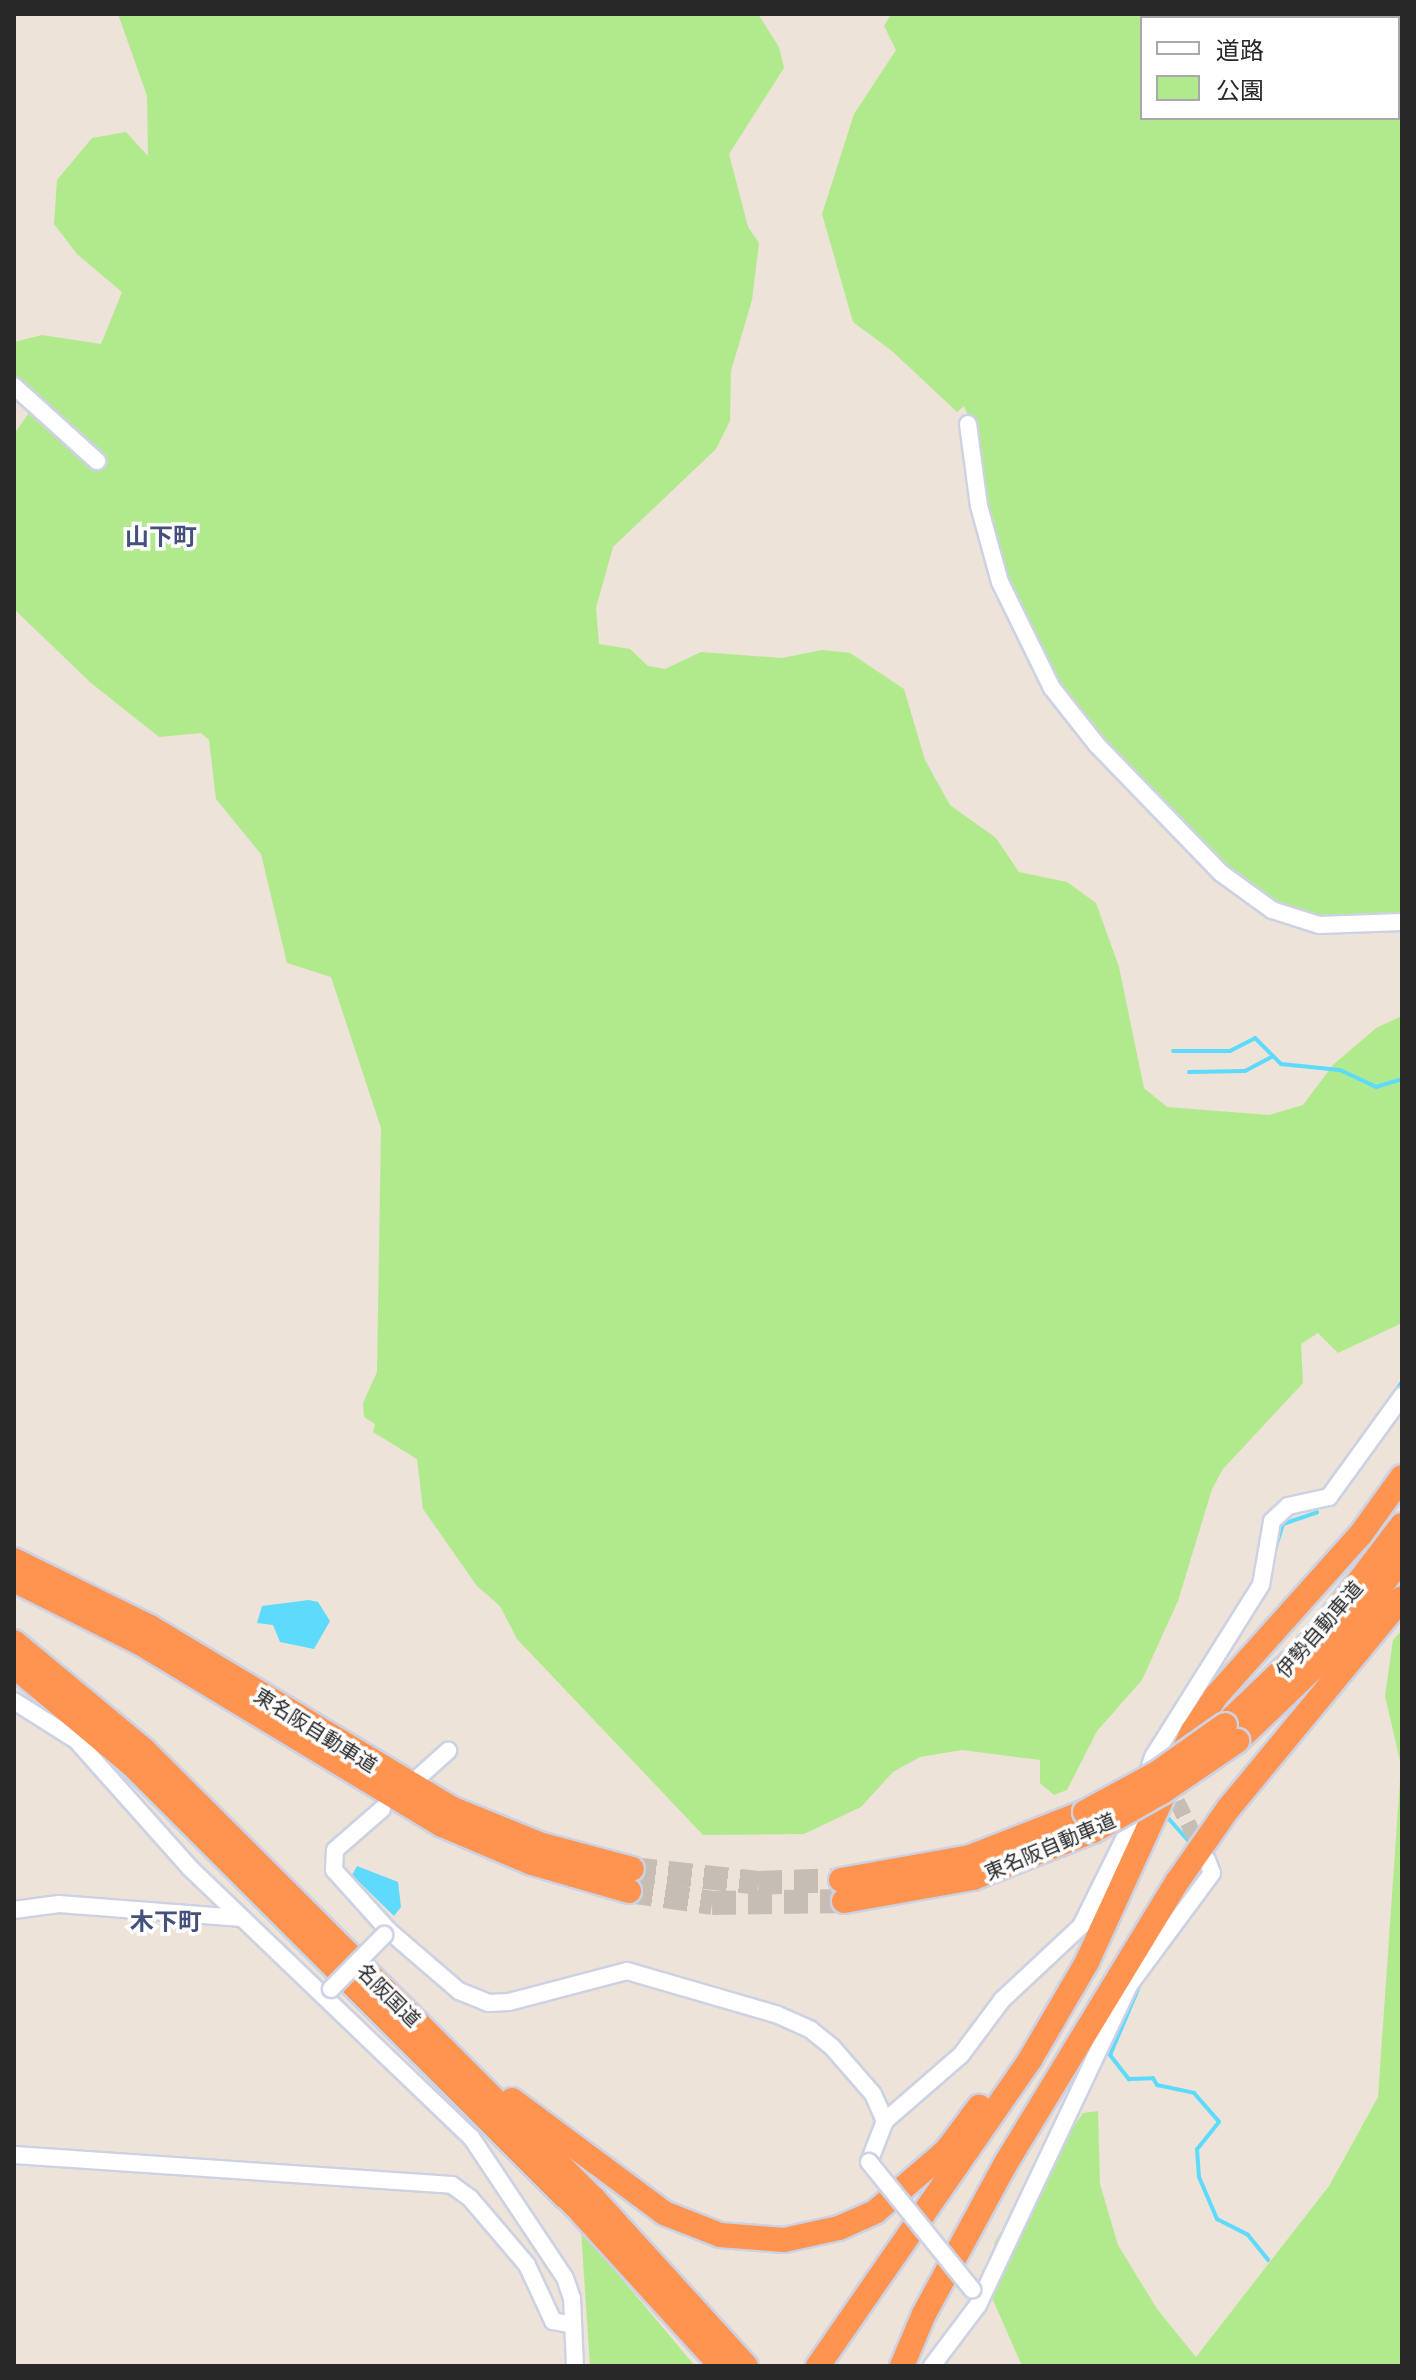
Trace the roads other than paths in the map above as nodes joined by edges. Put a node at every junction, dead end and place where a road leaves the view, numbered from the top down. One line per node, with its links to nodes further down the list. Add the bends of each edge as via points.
1 (14, 386): 3 (street)
2 (968, 424): 4 (street, via 979,506 1000,582 1052,688 1097,745 1221,873 1272,910 1319,925)
3 (97, 461)
4 (1402, 922)
5 (1402, 1396): 30 (street, via 1329,1497 1288,1506 1272,1521 1261,1585 1155,1760 1131,1825 1081,1926 1002,2000 961,2055)
6 (1402, 1477): 24 (highway, via 1361,1534 1216,1696 1193,1731)
7 (1402, 1525): 16 (highway, 伊勢自動車道, via 1315,1639)
8 (1402, 1558): 16 (highway, 伊勢自動車道, via 1337,1645)
9 (14, 1560): 12 (highway, 東名阪自動車道)
10 (14, 1580): 12 (highway, 東名阪自動車道)
11 (1402, 1598): 22 (highway, via 1228,1809)
12 (145, 1635): 21 (highway, 東名阪自動車道, via 451,1808)
13 (14, 1642): 29 (highway, 名阪国道, via 144,1750)
14 (14, 1666): 32 (highway, 名阪国道, via 130,1763)
15 (14, 1701): 26 (street, via 76,1740)
16 (1231, 1733): 23 (highway, 東名阪自動車道, bridge, via 1157,1773 1089,1822)
17 (448, 1751): 18 (street)
18 (420, 1776)
19 (382, 1809): 27 (street, via 331,1859 339,1878)
20 (1207, 1860): 42 (street, via 1212,1873 1130,1984 978,2305)
21 (631, 1880)
22 (1177, 1882): 40 (highway, via 1097,1988); 41 (highway, via 1021,2137 924,2314)
23 (842, 1890)
24 (1118, 1899): 29 (highway, via 1034,2032 947,2150 875,2212 839,2228 784,2240 720,2235 664,2213 561,2140); 39 (highway, via 1031,2058)
25 (14, 1910): 26 (street, via 59,1904)
26 (242, 1918): 28 (street)
27 (386, 1933): 28 (street, bridge); 30 (street, via 459,1991 489,2003 627,1971 778,2015 832,2047 873,2094)
28 (328, 1992): 34 (street, via 471,2137 565,2278)
29 (408, 2015): 38 (highway, 名阪国道, via 594,2199)
30 (885, 2121): 33 (street, bridge, via 869,2162)
31 (14, 2155): 34 (street, via 452,2185 470,2198 527,2265 553,2321)
32 (641, 2274): 36 (highway); 37 (highway, 名阪国道)
33 (972, 2289)
34 (573, 2325): 35 (street)
35 (575, 2366)
36 (714, 2366)
37 (721, 2366)
38 (746, 2366)
39 (818, 2366)
40 (837, 2366)
41 (902, 2366)
42 (932, 2366)

